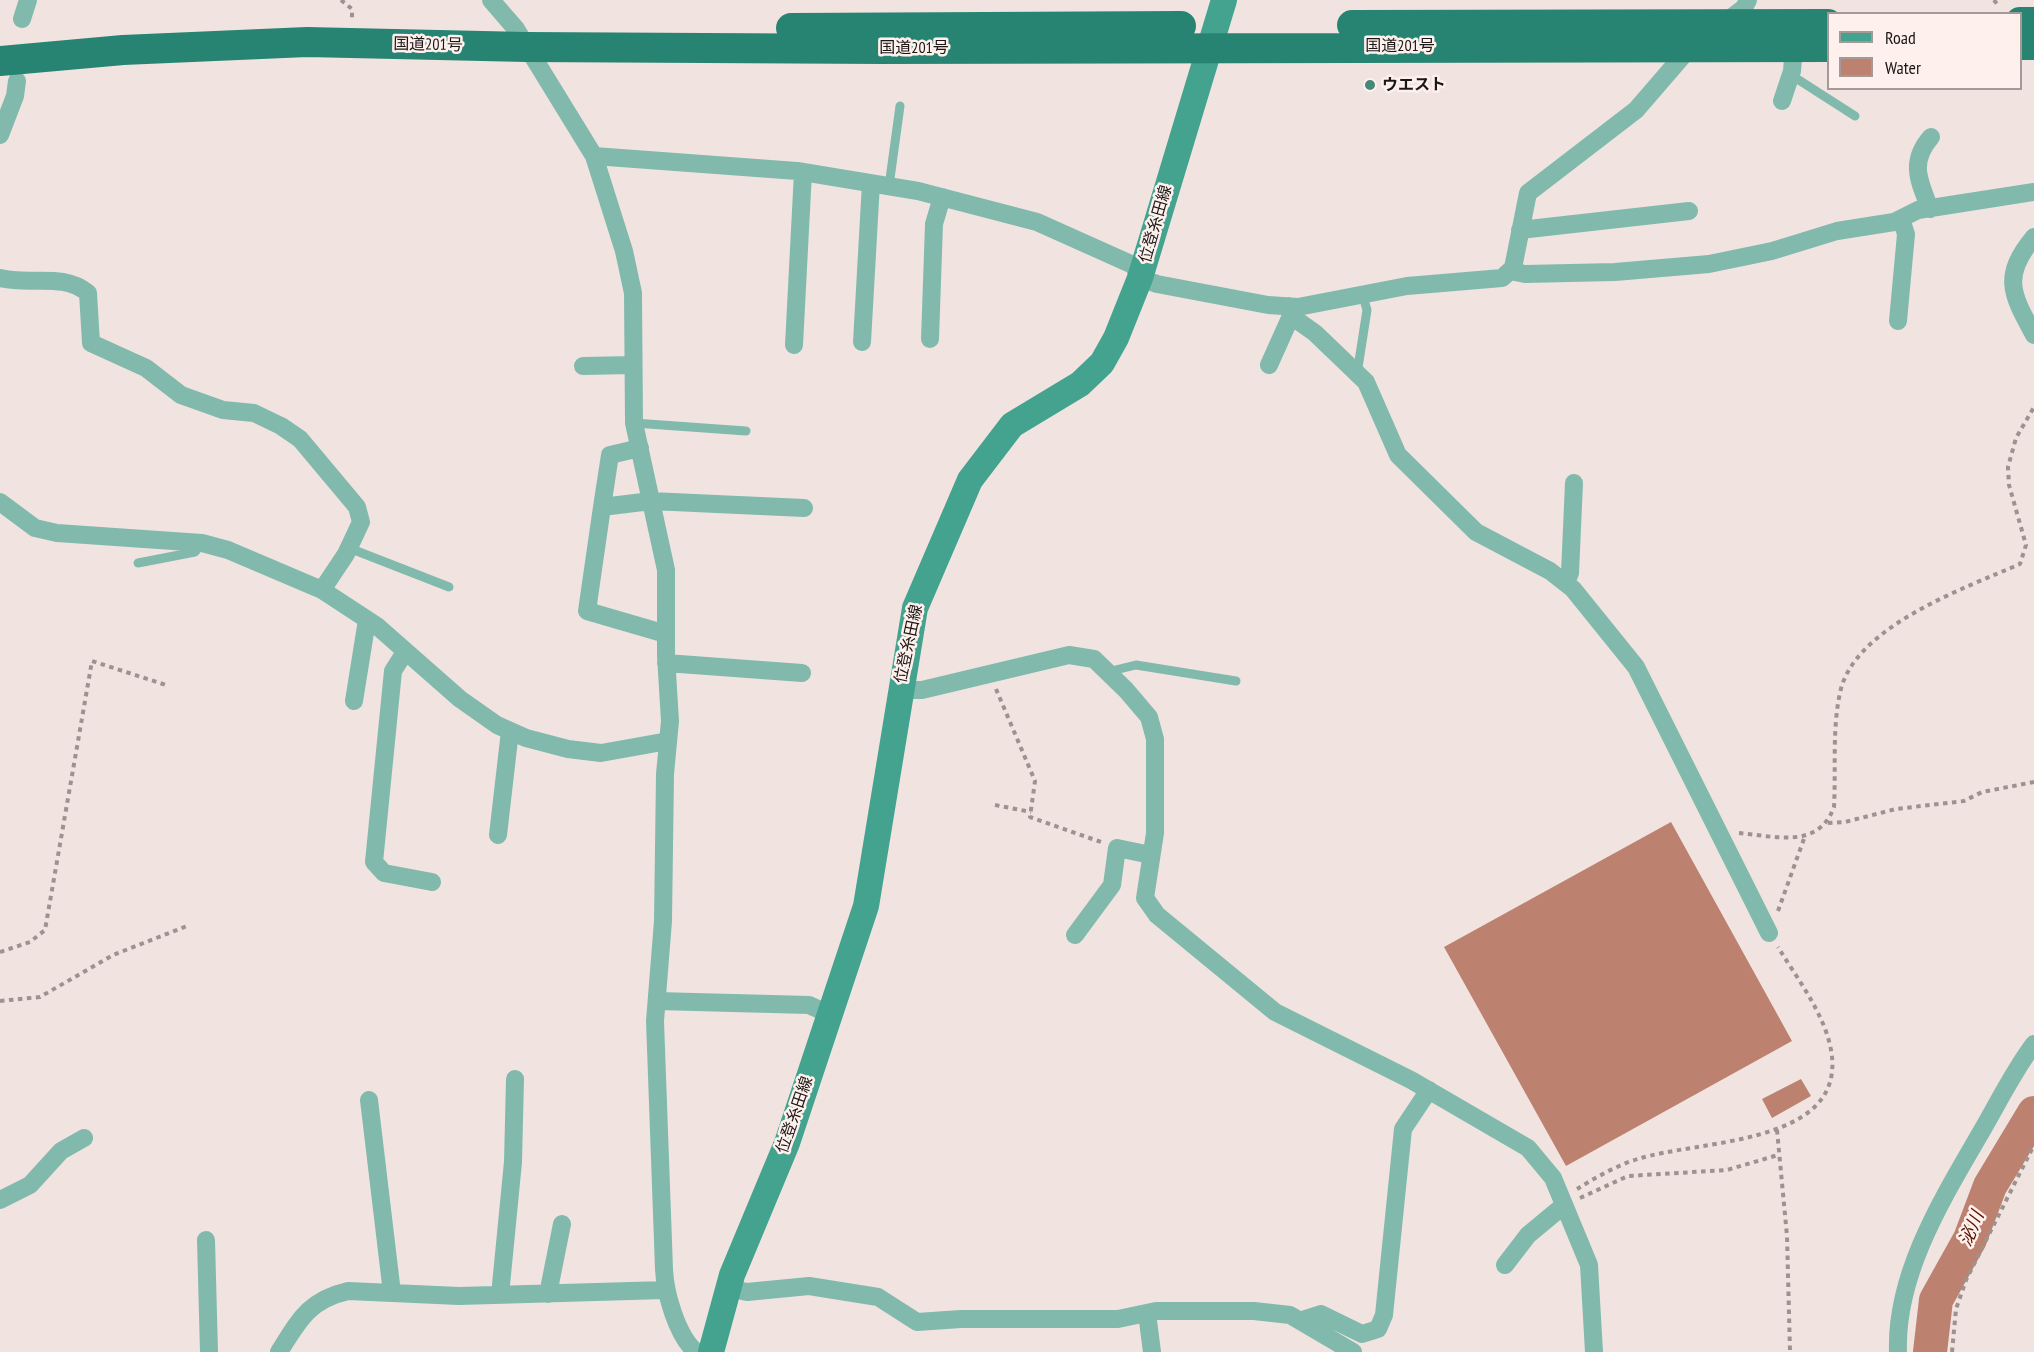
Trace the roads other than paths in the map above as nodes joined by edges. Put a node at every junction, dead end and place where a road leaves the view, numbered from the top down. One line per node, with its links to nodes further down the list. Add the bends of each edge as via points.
1 (28, 0): 5 (street)
2 (491, 0): 9 (street)
3 (1748, 0): 8 (street)
4 (346, 12): 9 (highway, 国道201号); 10 (highway, 国道201号, via 308,24)
5 (22, 19)
6 (1216, 24): 8 (highway, 国道201号); 9 (highway, 国道201号); 11 (highway, 国道201号); 33 (main road, 位登糸田線)
7 (1827, 24): 8 (highway, 国道201号)
8 (1722, 25): 11 (street)
9 (521, 38): 14 (highway, 国道201号, via 123,50); 20 (street)
10 (0, 41)
11 (1689, 47): 13 (highway, 国道201号); 29 (street, via 1636,110 1528,193)
12 (1827, 47): 13 (highway, 国道201号)
13 (1792, 61): 15 (street); 17 (lane)
14 (8, 71): 18 (street, via 15,96)
15 (1782, 101)
16 (900, 106): 23 (lane)
17 (1855, 116)
18 (0, 135)
19 (1931, 137): 26 (street, via 1921,148 1917,172)
20 (594, 156): 21 (street); 41 (street, via 633,293)
21 (803, 172): 22 (street); 40 (street)
22 (871, 183): 23 (street); 39 (street)
23 (890, 186): 25 (street)
24 (2034, 192): 26 (street)
25 (942, 197): 33 (street, via 1037,222 1133,265); 38 (street, via 934,224)
26 (1930, 209): 28 (street)
27 (1689, 212): 29 (street)
28 (1901, 219): 31 (street, via 1709,264 1615,272); 36 (street, via 1906,234)
29 (1520, 230): 31 (street)
30 (2034, 237): 37 (street, via 2016,261 2013,284 2016,304)
31 (1510, 271): 34 (street, via 1502,278)
32 (0, 278): 54 (street, via 56,280 78,285 88,293 91,343 146,368 181,395 223,410 254,414 300,439 357,507 361,522)
33 (1140, 278): 35 (street); 66 (main road, 位登糸田線, via 1102,363 1080,384 1012,426 970,480 915,608)
34 (1362, 293): 35 (street); 44 (lane, via 1367,310)
35 (1289, 311): 42 (street); 44 (street)
36 (1898, 321)
37 (2034, 335)
38 (930, 339)
39 (862, 342)
40 (794, 345)
41 (632, 365): 43 (street); 45 (street)
42 (1269, 365)
43 (583, 366)
44 (1357, 374): 56 (street, via 1366,382 1398,455 1431,489 1476,532)
45 (634, 423): 46 (lane); 47 (street)
46 (746, 431)
47 (640, 448): 49 (street); 50 (street, via 610,455)
48 (1574, 483): 56 (street, via 1570,573)
49 (651, 501): 50 (street); 51 (street); 60 (street, via 666,570)
50 (602, 507): 60 (street, via 587,612)
51 (804, 508)
52 (3, 511): 53 (street, via 35,528 57,533)
53 (202, 543): 55 (lane, via 195,552); 58 (street)
54 (349, 548): 57 (lane); 58 (street)
55 (138, 563)
56 (1566, 583): 73 (street, via 1636,667)
57 (449, 587)
58 (322, 590): 59 (street)
59 (367, 620): 61 (street); 67 (street)
60 (666, 634): 62 (street)
61 (405, 652): 68 (street, via 459,699); 72 (street, via 393,671 374,862 384,873)
62 (666, 663): 64 (street); 69 (street)
63 (1107, 672): 65 (lane, via 1136,665); 66 (street, via 1094,659 1069,655 922,690); 71 (street, via 1149,717 1155,739 1155,833)
64 (802, 673)
65 (1236, 681)
66 (900, 690): 76 (main road, 位登糸田線, via 866,906)
67 (354, 701)
68 (510, 731): 69 (street, via 568,749 601,753); 70 (street)
69 (668, 741): 75 (street)
70 (498, 835)
71 (1151, 855): 74 (street, via 1117,848 1112,885); 79 (street, via 1145,898 1157,915 1275,1011)
72 (432, 882)
73 (1769, 933)
74 (1075, 935)
75 (657, 1000): 76 (street, via 809,1005); 88 (street, via 657,1121)
76 (829, 1014): 87 (main road, 位登糸田線, via 787,1143)
77 (2034, 1044): 101 (street, via 1955,1178 1922,1243 1907,1284)
78 (515, 1078): 91 (street, via 513,1162)
79 (1428, 1090): 83 (street, via 1528,1148 1553,1178); 93 (street, via 1403,1129 1384,1315 1378,1329 1362,1334 1321,1314)
80 (369, 1100): 89 (street)
81 (84, 1138): 82 (street, via 61,1151 30,1185)
82 (0, 1200)
83 (1562, 1203): 86 (street, via 1528,1235); 100 (street, via 1589,1265)
84 (562, 1224): 90 (street)
85 (206, 1240): 94 (street)
86 (1505, 1265)
87 (728, 1288): 92 (street, via 747,1292 809,1286 878,1297 917,1322 1118,1319); 97 (main road, 位登糸田線)
88 (665, 1290): 90 (street); 96 (street, via 688,1345)
89 (392, 1293): 91 (street); 95 (street, via 332,1294 307,1309)
90 (548, 1294): 91 (street)
91 (500, 1295)
92 (1147, 1313): 93 (street, via 1254,1311); 98 (street)
93 (1302, 1320): 99 (street)
94 (209, 1352)
95 (279, 1352)
96 (696, 1352)
97 (711, 1352)
98 (1152, 1352)
99 (1353, 1352)
100 (1594, 1352)
101 (1898, 1352)

